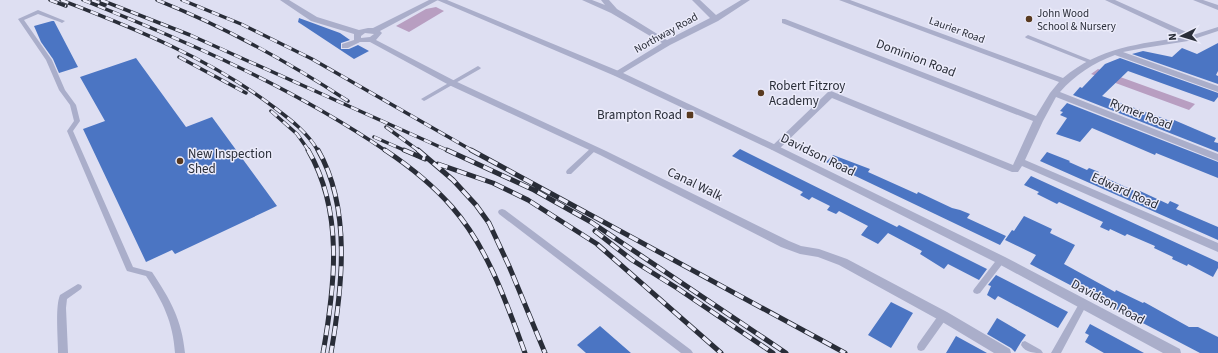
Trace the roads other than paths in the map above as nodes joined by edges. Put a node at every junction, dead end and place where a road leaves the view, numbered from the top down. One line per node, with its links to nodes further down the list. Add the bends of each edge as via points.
1 (284, 0): 18 (street, via 314,20)
2 (434, 0): 17 (street)
3 (441, 0): 26 (street, Davidson Road)
4 (586, 0): 12 (street)
5 (605, 0): 12 (street)
6 (696, 0): 13 (street)
7 (746, 0): 13 (street, Northway Road)
8 (843, 0): 27 (street, Laurier Road)
9 (1109, 0): 20 (street)
10 (1197, 0): 11 (street)
11 (1218, 8)
12 (614, 11): 21 (street)
13 (715, 19): 21 (street, Northway Road)
14 (62, 21): 48 (lane, via 38,12 21,19 49,60 62,90 73,105 77,121 70,131 130,269 149,274 170,305 176,320)
15 (785, 21): 32 (street, Dominion Road)
16 (1218, 29): 20 (street)
17 (373, 35): 18 (street); 28 (street, Canal Walk, via 374,42)
18 (359, 37): 22 (street)
19 (1028, 37): 24 (lane)
20 (1192, 38): 23 (street)
21 (667, 43): 26 (street, Northway Road)
22 (345, 46)
23 (1114, 52): 24 (street); 29 (street)
24 (1091, 62): 27 (street)
25 (478, 68): 28 (lane)
26 (618, 74): 33 (street, Davidson Road)
27 (1064, 81): 30 (street)
28 (452, 82): 31 (lane); 34 (street, Canal Walk)
29 (1218, 89)
30 (1054, 93): 32 (street); 35 (street, Rymer Road)
31 (424, 99)
32 (1038, 120): 36 (street)
33 (775, 148): 36 (street, via 831,94 1015,170); 40 (street, Davidson Road)
34 (594, 149): 37 (lane); 44 (street, Canal Walk, via 785,244 843,262)
35 (1218, 158)
36 (1020, 161): 39 (street, Edward Road)
37 (569, 172)
38 (502, 212): 49 (lane)
39 (1218, 248)
40 (1001, 260): 42 (lane); 43 (street, Davidson Road)
41 (78, 287): 47 (lane, via 63,297)
42 (978, 291)
43 (1083, 304): 52 (lane); 53 (street, Davidson Road)
44 (943, 316): 46 (lane); 50 (street, Canal Walk)
45 (1025, 345): 51 (lane)
46 (921, 347)
47 (63, 353)
48 (180, 353)
49 (688, 353)
50 (1005, 353)
51 (1038, 353)
52 (1056, 353)
53 (1175, 353)

